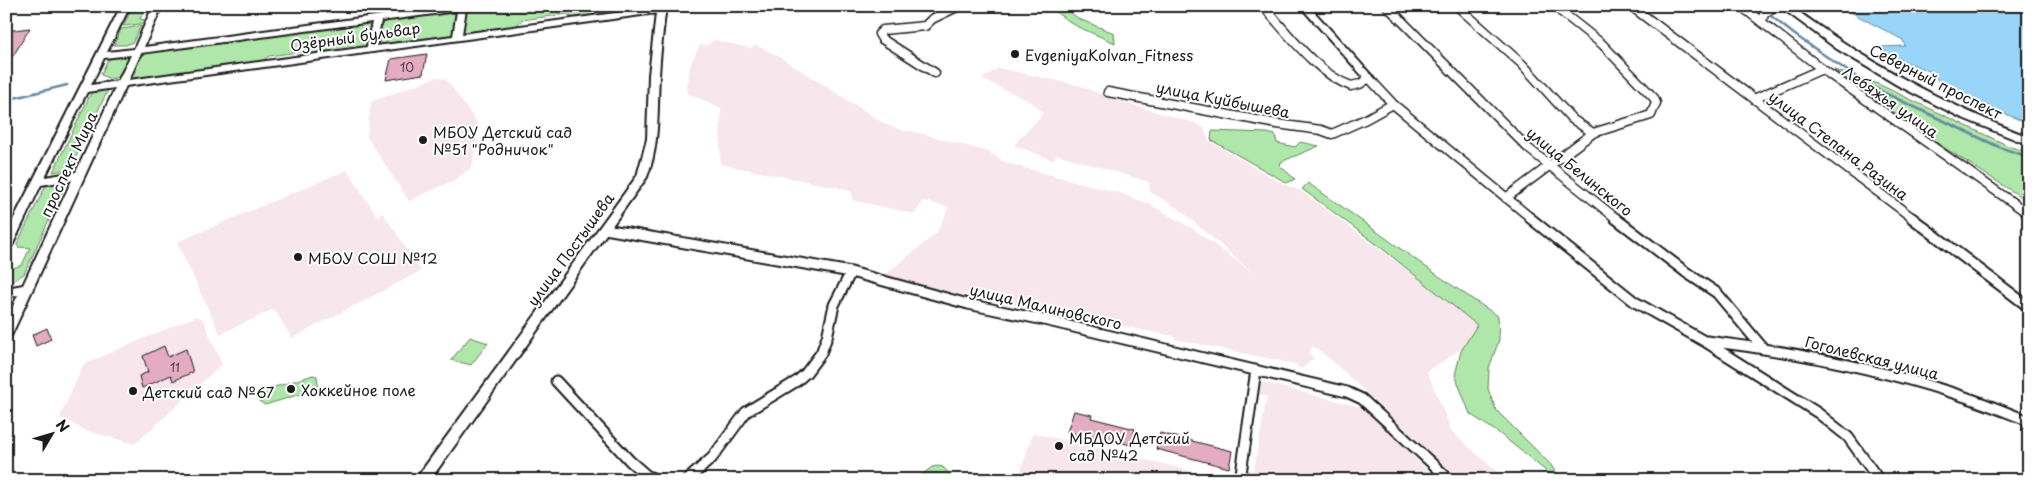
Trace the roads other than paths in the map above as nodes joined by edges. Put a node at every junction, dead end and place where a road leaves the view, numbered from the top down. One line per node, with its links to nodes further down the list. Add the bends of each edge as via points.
1 (126, 6): 22 (street, проспект Мира)
2 (158, 6): 21 (street, проспект Мира)
3 (472, 6): 15 (street, Озёрный бульвар)
4 (958, 6): 24 (street, via 933,17 925,26 883,30 879,34)
5 (1263, 6): 25 (street, via 1318,65 1344,84 1355,86)
6 (1304, 6): 25 (street)
7 (1387, 6): 35 (street, улица Белинского, via 1509,130)
8 (1458, 6): 32 (street, via 1522,64 1572,118)
9 (1554, 6): 31 (street, via 1602,44 1654,98 1656,103)
10 (1631, 6): 29 (street, улица Степана Разина)
11 (1741, 6): 18 (street, Лебяжья улица)
12 (1775, 6): 18 (street, via 1764,14)
13 (1784, 6): 34 (main road, Северный проспект, via 1841,48 1890,78)
14 (1795, 6): 33 (main road, Северный проспект, via 1897,74)
15 (462, 8): 17 (street, Озёрный бульвар); 19 (street)
16 (660, 8): 19 (street, Озёрный бульвар); 40 (street, улица Постышева, via 651,154 642,177)
17 (377, 19): 20 (street); 21 (street, Озёрный бульвар)
18 (1762, 22): 23 (street, Лебяжья улица)
19 (457, 37): 20 (street, Озёрный бульвар)
20 (371, 49): 26 (street, Озёрный бульвар)
21 (138, 50): 22 (street, Озёрный бульвар); 26 (street, проспект Мира)
22 (100, 56): 27 (street, проспект Мира)
23 (1822, 69): 29 (street); 39 (street, Лебяжья улица)
24 (935, 73)
25 (1368, 78): 30 (street)
26 (122, 84): 27 (street, Озёрный бульвар); 36 (street, проспект Мира)
27 (83, 89): 37 (street, проспект Мира)
28 (1108, 92): 30 (street, улица Куйбышева, via 1332,134)
29 (1754, 99): 45 (street, улица Степана Разина)
30 (1393, 104): 38 (street)
31 (1651, 116): 32 (street)
32 (1593, 133): 35 (street)
33 (2029, 134)
34 (2029, 141)
35 (1549, 165): 38 (street); 48 (street, улица Белинского, via 1717,293)
36 (80, 175): 37 (street); 43 (street, проспект Мира)
37 (38, 182): 41 (street, проспект Мира)
38 (1506, 198): 47 (street, via 1608,283)
39 (2029, 214)
40 (605, 229): 42 (street, улица Малиновского); 52 (street, улица Постышева)
41 (6, 246)
42 (851, 272): 49 (street, улица Малиновского, via 968,304); 54 (street, via 834,305 828,337 806,373 746,412 712,458)
43 (27, 289): 44 (street); 46 (street, проспект Мира)
44 (6, 293)
45 (2029, 307)
46 (6, 334)
47 (1704, 341): 48 (street, Гоголевская улица); 57 (street, via 1837,426 1860,451)
48 (1762, 347): 51 (street, Гоголевская улица, via 1878,372 1950,392)
49 (1256, 370): 55 (street); 56 (street, улица Малиновского, via 1354,394)
50 (556, 381): 53 (street, via 630,460 646,475)
51 (2029, 421)
52 (422, 480)
53 (657, 480)
54 (687, 480)
55 (1240, 480)
56 (1450, 480)
57 (1879, 480)

